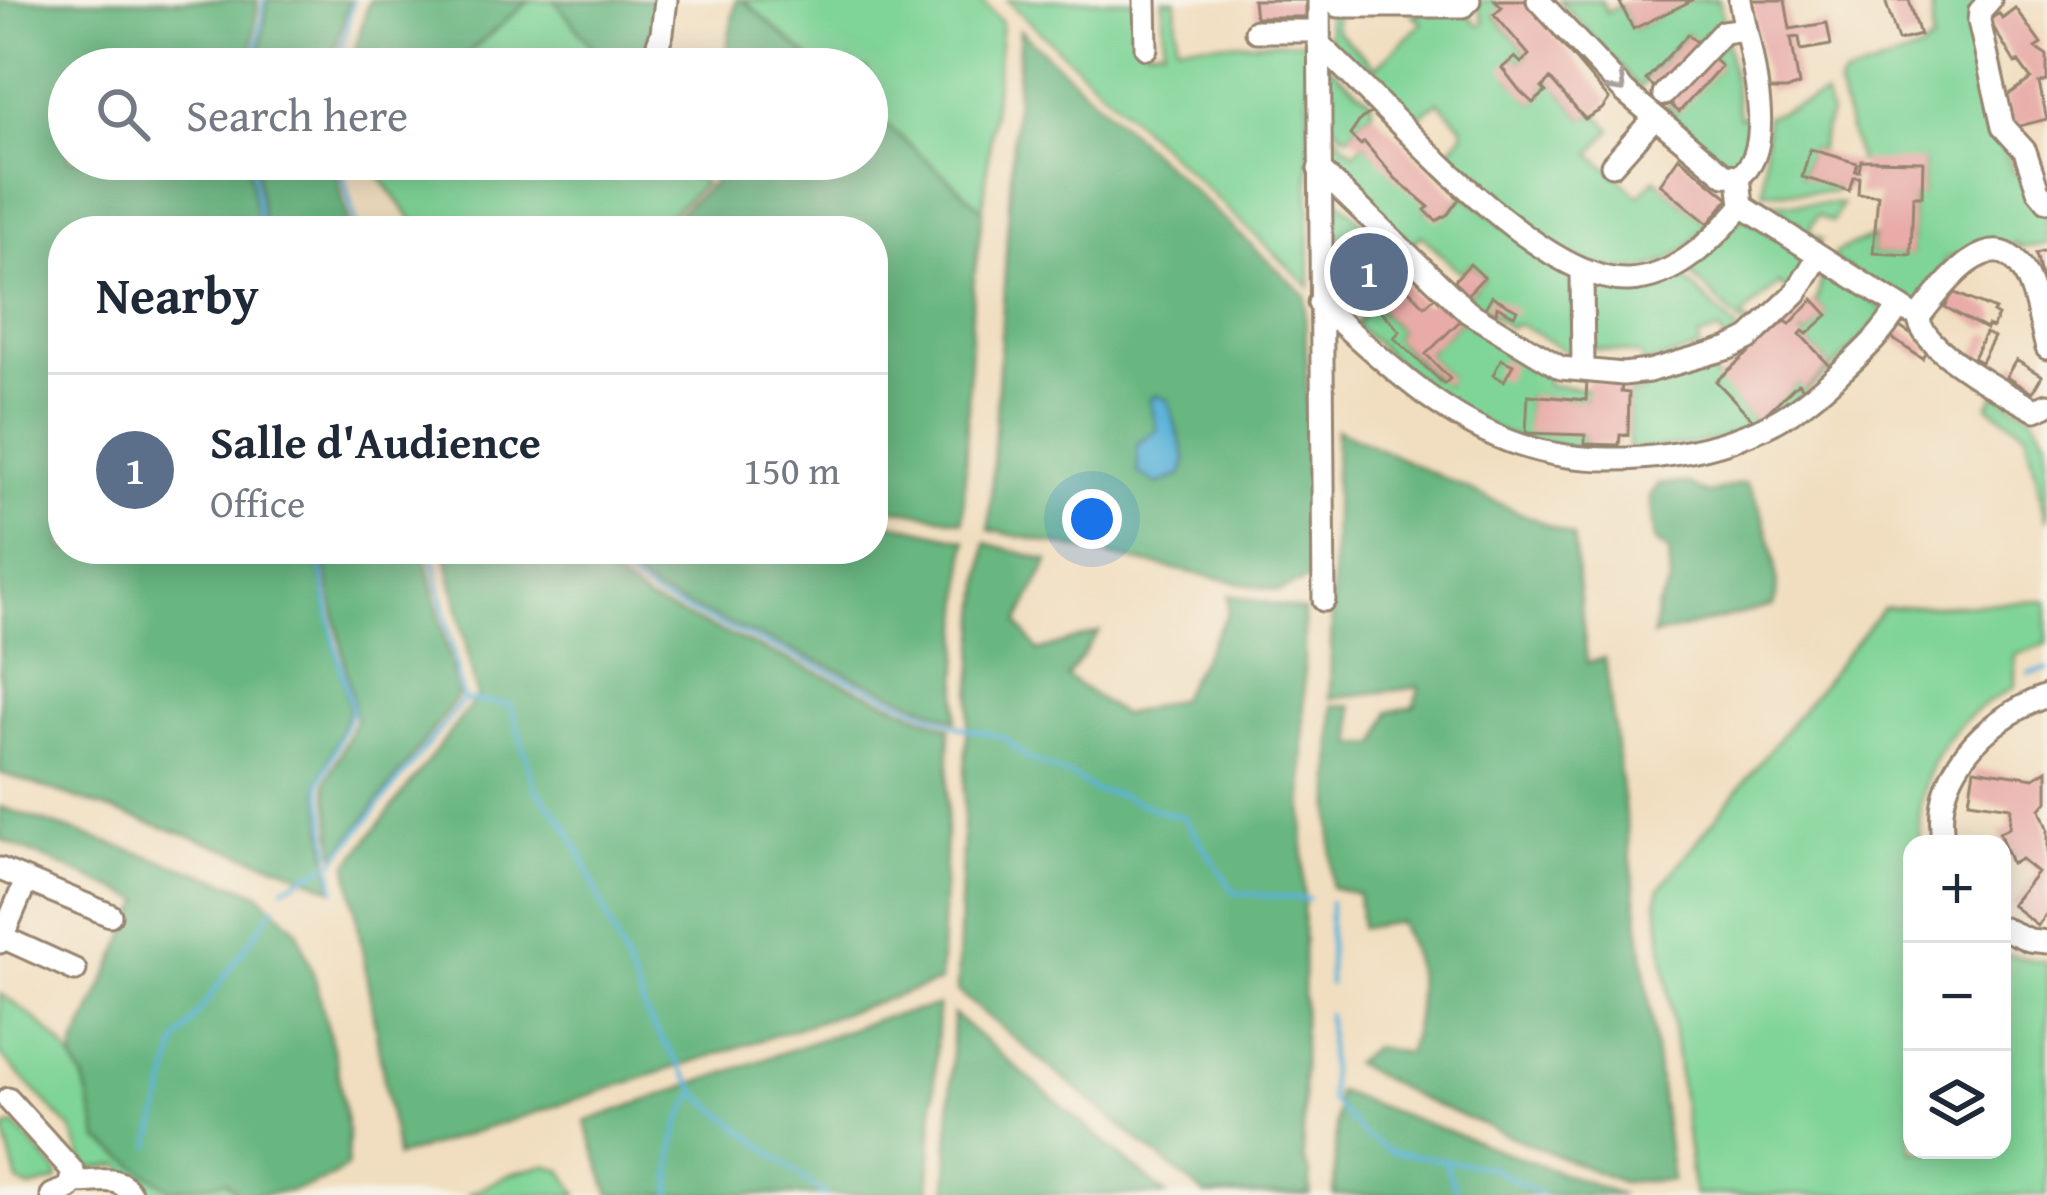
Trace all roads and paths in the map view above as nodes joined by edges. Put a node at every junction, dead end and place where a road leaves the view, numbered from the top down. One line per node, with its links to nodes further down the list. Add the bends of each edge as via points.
1 (666, 0): 12 (street)
2 (1145, 0): 13 (street)
3 (1319, 0): 11 (street)
4 (1334, 0): 5 (street)
5 (1469, 0)
6 (1538, 0): 15 (street, one-way to 15)
7 (1740, 0): 9 (street)
8 (1990, 0): 19 (street, via 1979,21 2003,127)
9 (1745, 29): 14 (street, via 1723,32); 18 (street, via 1760,142)
10 (1256, 31): 11 (street)
11 (1319, 38): 17 (street); 22 (street, via 1480,199)
12 (657, 48)
13 (1146, 48)
14 (1664, 94)
15 (1655, 117): 16 (street); 18 (street, via 1725,175)
16 (1612, 165)
17 (1319, 169): 23 (street); 26 (street, via 1468,312 1562,368)
18 (1739, 176): 20 (street)
19 (2047, 201)
20 (1742, 206): 21 (street); 22 (street, via 1665,272 1629,280)
21 (1818, 257): 24 (street); 26 (street, via 1796,293 1729,348 1649,371)
22 (1582, 273): 26 (street)
23 (1318, 303): 24 (street, via 1422,393 1468,420 1520,445 1609,458 1704,448 1766,427 1808,402); 28 (street)
24 (1908, 313): 25 (street, via 1965,262 2008,256 2024,271); 27 (street, via 1988,385)
25 (2047, 348)
26 (1583, 370)
27 (2046, 409)
28 (1324, 601)
29 (2047, 696): 30 (street, via 2002,717 1967,751 1947,788)
30 (1943, 835)
31 (0, 869): 32 (street)
32 (26, 881): 33 (street); 35 (street)
33 (110, 915)
34 (2011, 932): 36 (street)
35 (1, 940): 37 (street)
36 (2047, 942)
37 (75, 970)
38 (3, 1100): 39 (street, via 68,1162)
39 (74, 1181): 40 (street); 41 (street, via 114,1179)
40 (52, 1195)
41 (131, 1195)

